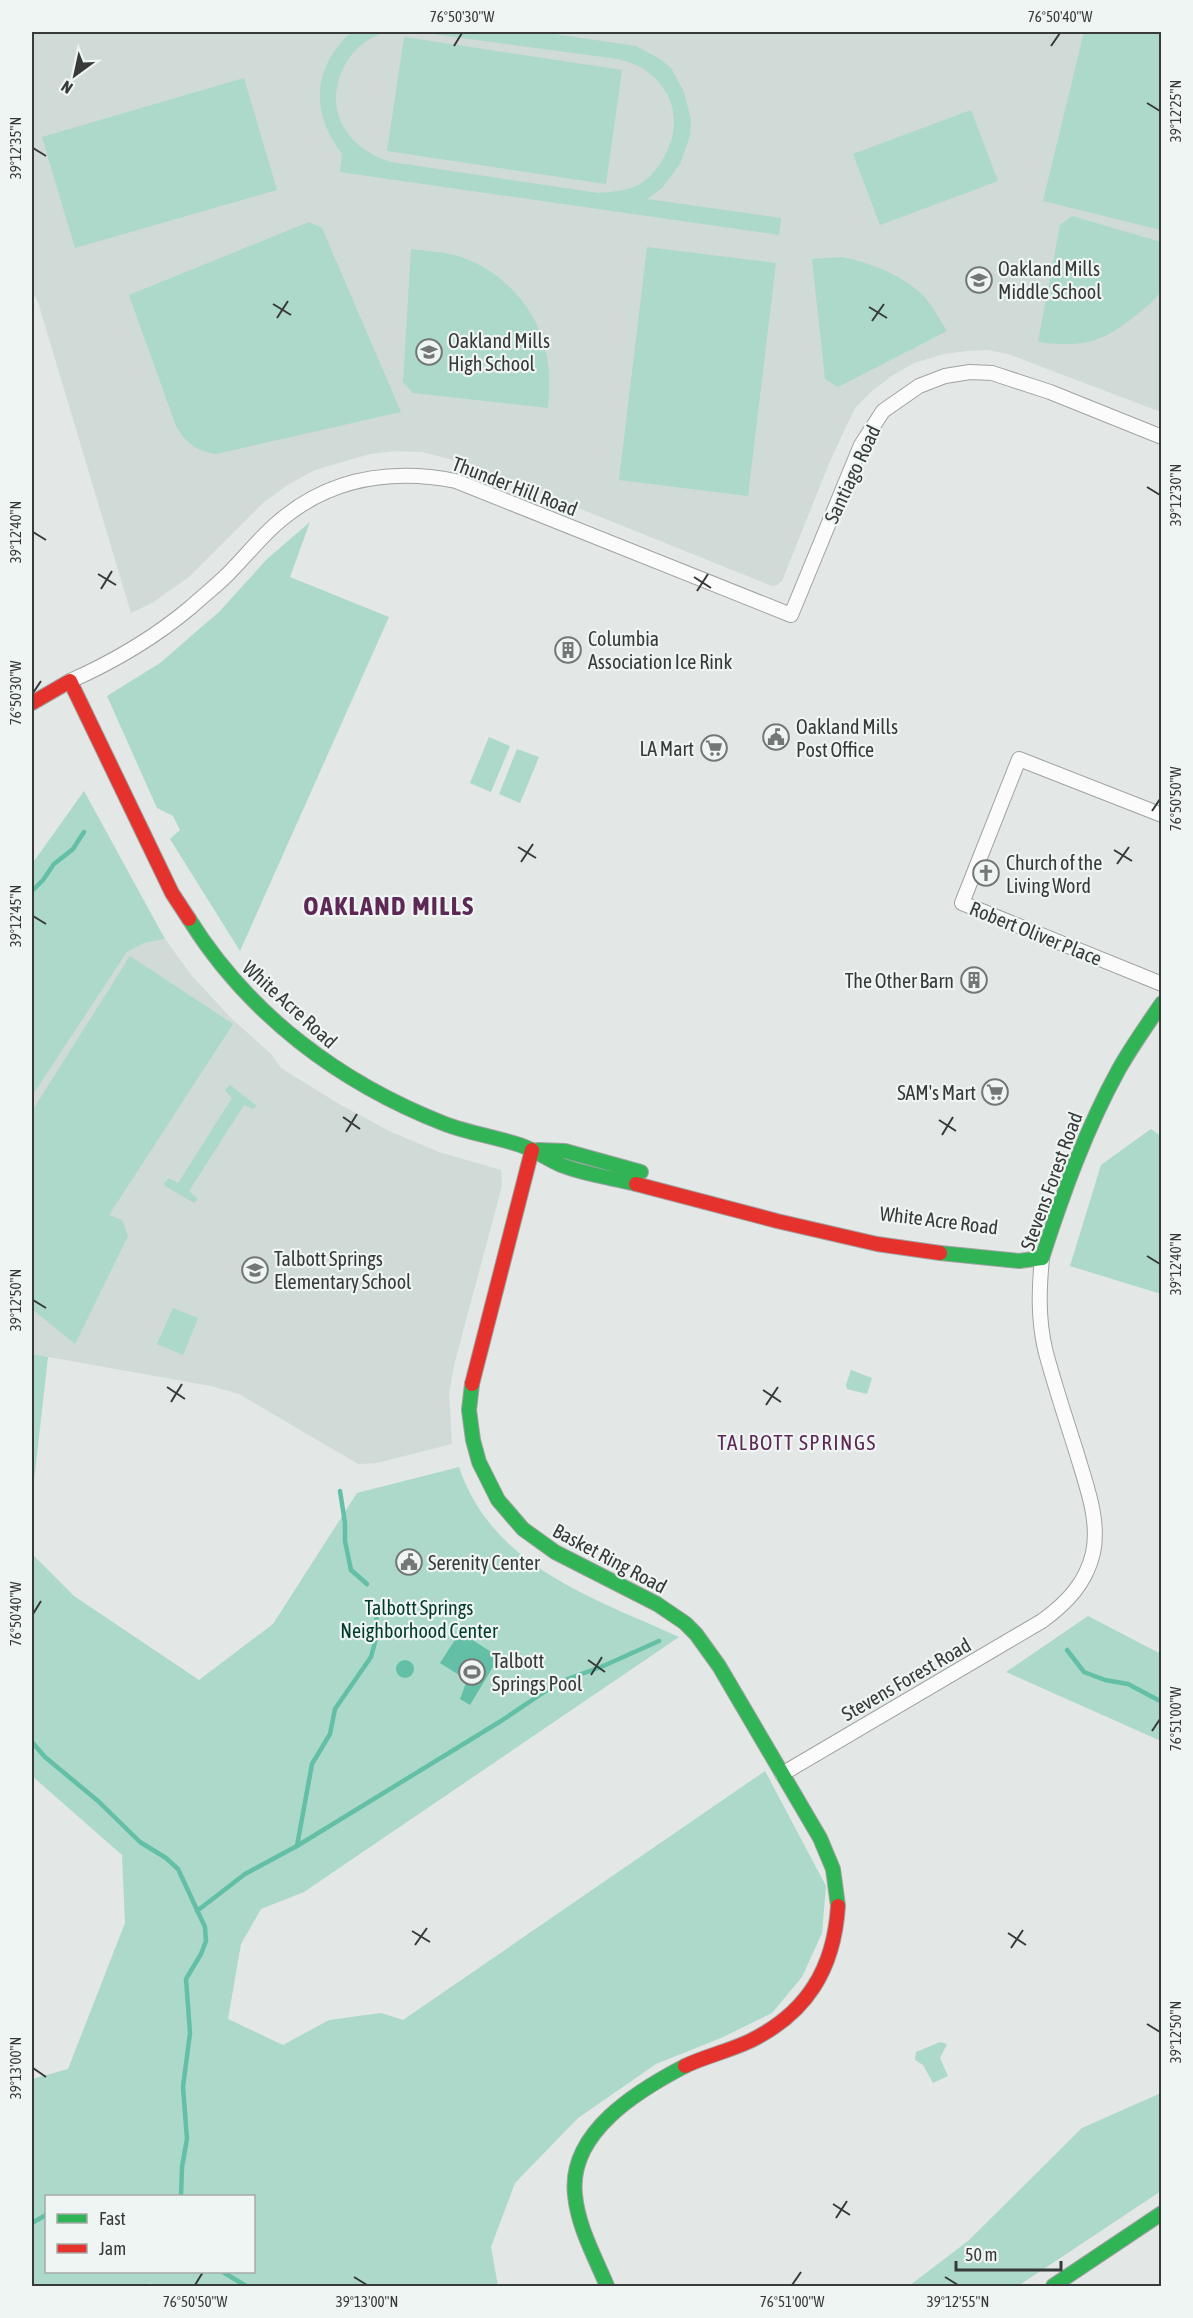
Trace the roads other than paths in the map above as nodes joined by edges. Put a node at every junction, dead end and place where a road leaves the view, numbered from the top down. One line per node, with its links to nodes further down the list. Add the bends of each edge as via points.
1 (1161, 437): 2 (street, Santiago Road, via 992,373 945,376 919,386 883,411 861,445)
2 (791, 615): 3 (street, Thunder Hill Road, via 456,481 400,474 346,483 306,501 164,628)
3 (70, 681): 4 (main road, Thunder Hill Road); 8 (main road, White Acre Road, via 172,893 222,969 247,998 325,1064 372,1092 448,1125)
4 (32, 703)
5 (1161, 815): 6 (street, Robert Oliver Place, via 1019,759 962,903)
6 (1161, 984)
7 (1161, 1003): 9 (main road, Stevens Forest Road, via 1119,1069 1087,1135)
8 (532, 1150): 9 (main road, White Acre Road, via 565,1151 861,1229 1019,1250); 10 (main road, Basket Ring Road, via 469,1403 475,1449 486,1480 498,1501 541,1545 657,1604 695,1633)
9 (1042, 1258): 10 (street, Stevens Forest Road, via 1040,1323 1094,1524 1093,1554 1081,1584 1042,1621)
10 (782, 1774): 12 (main road, via 831,1861 836,1881 837,1926 828,1967 810,1995 780,2025 663,2078 611,2116 591,2136 580,2153 574,2182 576,2206)
11 (1161, 2213): 13 (main road)
12 (608, 2286)
13 (1053, 2286)

